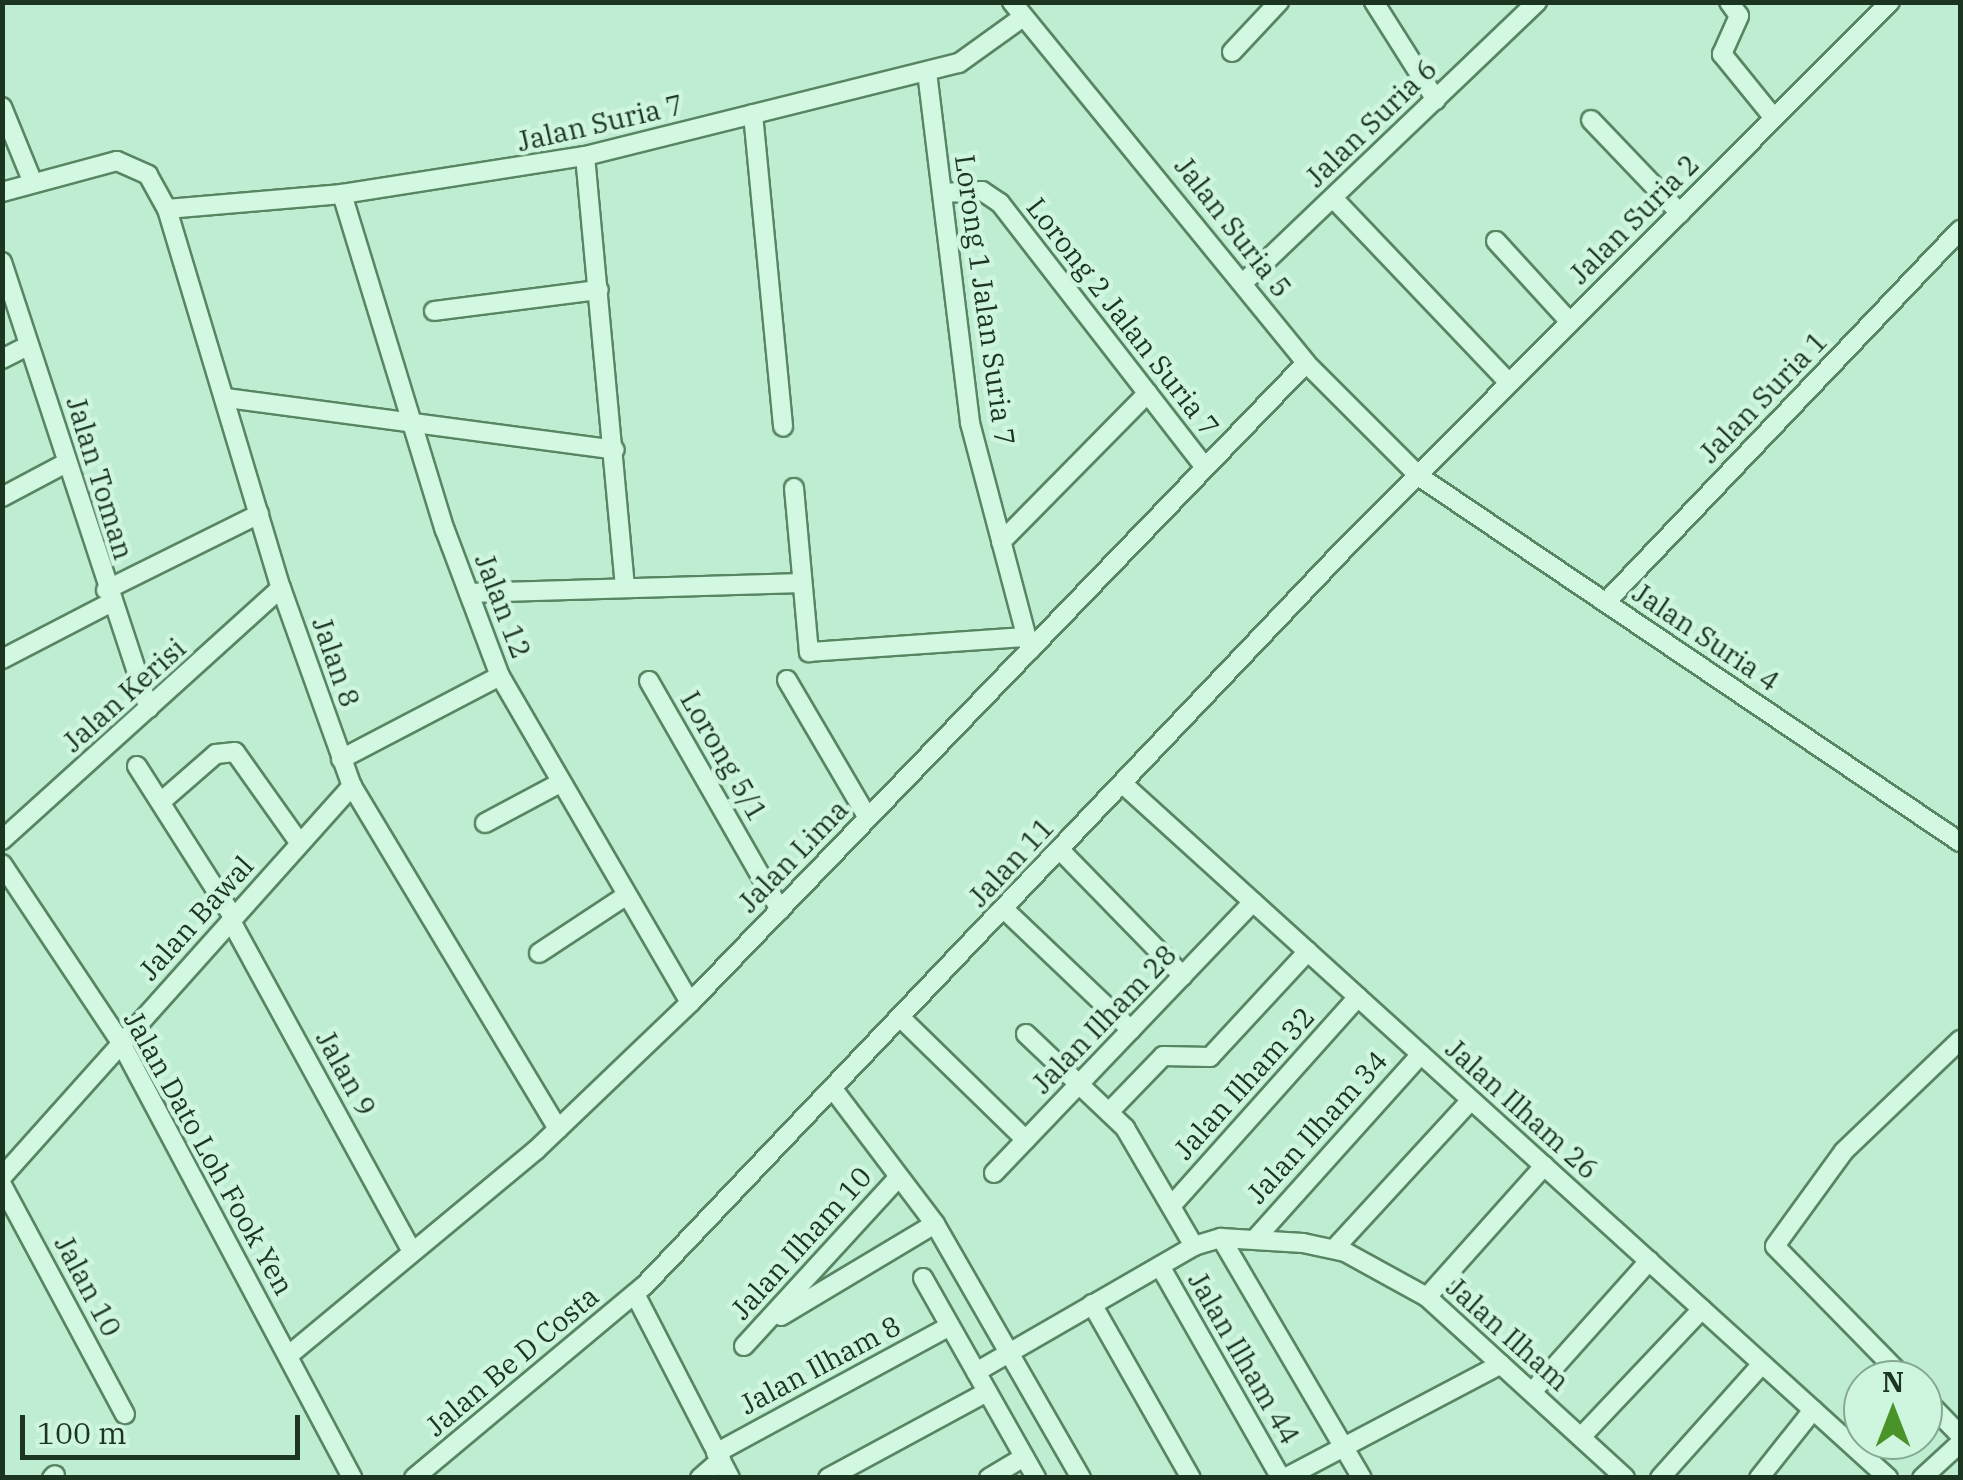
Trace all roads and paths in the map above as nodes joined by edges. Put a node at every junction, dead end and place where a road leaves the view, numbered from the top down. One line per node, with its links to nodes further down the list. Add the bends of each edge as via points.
1 (1279, 2): 7 (street)
2 (1374, 2): 9 (street)
3 (1537, 2): 9 (street, Jalan Suria 6)
4 (1729, 2): 12 (street, via 1738,16 1722,54)
5 (1890, 2): 12 (street, Jalan Suria 2)
6 (1017, 10): 8 (street, Jalan Suria 7, via 986,50); 25 (street, Jalan Suria 5)
7 (1232, 52)
8 (927, 72): 11 (street, Jalan Suria 7); 17 (street, Lorong 1 Jalan Suria 7)
9 (1436, 100): 19 (street, Jalan Suria 6)
10 (2, 108): 15 (street)
11 (754, 114): 14 (street, Jalan Suria 7); 36 (street)
12 (1773, 117): 21 (street, Jalan Suria 2)
13 (1592, 120): 21 (street)
14 (584, 156): 18 (street, Jalan Suria 7); 26 (street)
15 (33, 183): 16 (street); 20 (street, Jalan 8, via 118,161 148,175)
16 (2, 192)
17 (942, 193): 33 (street, Lorong 2 Jalan Suria 7, via 982,192 1000,203); 44 (street, Lorong 1 Jalan Suria 7, via 970,423)
18 (342, 194): 20 (street, Jalan Suria 7); 35 (street, Jalan 12)
19 (1333, 198): 25 (street, Jalan Suria 6); 32 (street)
20 (168, 210): 34 (street, Jalan 8)
21 (1680, 213): 28 (street, Jalan Suria 2)
22 (1960, 230): 50 (street, Jalan Suria 1)
23 (1496, 241): 28 (street)
24 (2, 262): 29 (street, Jalan Toman)
25 (1243, 283): 31 (street, Jalan Suria 5)
26 (599, 290): 27 (street); 37 (street)
27 (434, 311)
28 (1570, 322): 32 (street, Jalan Suria 2)
29 (29, 345): 30 (street); 38 (street, Jalan Toman)
30 (2, 359)
31 (1306, 363): 39 (street, Jalan Lima); 40 (street, Jalan Suria 5)
32 (1509, 383): 40 (street, Jalan Suria 2)
33 (1148, 394): 39 (street, Lorong 2 Jalan Suria 7); 44 (street)
34 (227, 398): 35 (street); 43 (street, Jalan 8)
35 (411, 422): 37 (street); 48 (street, Jalan 12)
36 (783, 427)
37 (615, 450): 46 (street)
38 (66, 463): 42 (street); 49 (street, Jalan Toman)
39 (1204, 466): 51 (street, Jalan Lima)
40 (1420, 477): 50 (street, Jalan Suria 4); 60 (street, Jalan 11)
41 (794, 488): 45 (street)
42 (2, 497)
43 (259, 514): 47 (street, Jalan 8); 49 (street)
44 (1001, 542): 51 (street, Lorong 1 Jalan Suria 7)
45 (802, 583): 46 (street); 51 (street, via 809,652 818,656)
46 (625, 586): 48 (street)
47 (281, 588): 56 (street, Jalan Kerisi); 57 (street, Jalan 8)
48 (469, 593): 53 (street, Jalan 12)
49 (108, 596): 52 (street); 56 (street, Jalan Toman)
50 (1606, 602): 67 (street, Jalan Suria 4)
51 (1028, 643): 63 (street, Jalan Lima)
52 (2, 659)
53 (500, 676): 57 (street); 59 (street, Jalan 12)
54 (787, 680): 63 (street)
55 (649, 682): 72 (street, Lorong 5/1)
56 (149, 708): 65 (street, Jalan Kerisi)
57 (341, 759): 61 (street, Jalan 8)
58 (137, 766): 62 (street, Jalan 9)
59 (560, 783): 64 (street); 70 (street, Jalan 12)
60 (1123, 784): 68 (street, Jalan 11); 71 (street, Jalan Ilham 26)
61 (352, 786): 66 (street, Jalan Bawal); 90 (street, Jalan 8)
62 (163, 800): 66 (street, via 216,754 235,752); 74 (street, Jalan 9)
63 (868, 818): 72 (street, Jalan Lima)
64 (485, 823)
65 (2, 840)
66 (298, 842): 74 (street, Jalan Bawal)
67 (1960, 842)
68 (1060, 850): 73 (street, Jalan 11); 77 (street)
69 (2, 864): 84 (street, Jalan Dato Loh Fook Yen)
70 (627, 895): 76 (street); 79 (street, Jalan 12)
71 (1253, 902): 75 (street, Jalan Ilham 26); 77 (street, Jalan Ilham 28)
72 (780, 910): 79 (street, Jalan Lima)
73 (1004, 910): 80 (street, Jalan 11); 81 (street)
74 (233, 919): 84 (street, Jalan Bawal); 103 (street, Jalan 9)
75 (1308, 952): 78 (street, Jalan Ilham 26); 89 (street, via 1210,1057 1164,1056)
76 (539, 953)
77 (1183, 976): 81 (street, Jalan Ilham 28)
78 (1358, 998): 85 (street, Jalan Ilham 26); 97 (street, Jalan Ilham 32)
79 (690, 1003): 90 (street, Jalan Lima)
80 (902, 1020): 87 (street, Jalan 11); 91 (street)
81 (1131, 1030): 86 (street, Jalan Ilham 28)
82 (1026, 1034): 86 (street)
83 (1960, 1040): 116 (street, via 1844,1151 1775,1246)
84 (120, 1041): 94 (street, Jalan Bawal); 115 (street, Jalan Dato Loh Fook Yen)
85 (1421, 1054): 88 (street, Jalan Ilham 26); 100 (street, Jalan Ilham 34)
86 (1077, 1086): 89 (street); 91 (street, Jalan Ilham 28)
87 (833, 1089): 95 (street); 107 (street, Jalan 11)
88 (1471, 1100): 92 (street, Jalan Ilham 26); 102 (street)
89 (1109, 1112): 97 (street)
90 (558, 1129): 103 (street, Jalan Lima)
91 (1026, 1140): 93 (street, Jalan Ilham 28)
92 (1544, 1166): 104 (street, Jalan Ilham 26); 108 (street)
93 (994, 1173)
94 (2, 1177)
95 (899, 1178): 98 (street); 111 (street, Jalan Ilham 10)
96 (2, 1185): 123 (street, Jalan 10)
97 (1172, 1205): 101 (street)
98 (935, 1224): 111 (street); 114 (street)
99 (1222, 1238): 100 (street, Jalan Ilham); 101 (street, Jalan Ilham); 125 (street)
100 (1256, 1238): 102 (street, Jalan Ilham)
101 (1194, 1246): 105 (street, Jalan Ilham)
102 (1334, 1250): 108 (street, Jalan Ilham)
103 (412, 1252): 115 (street, Jalan Lima)
104 (1648, 1260): 110 (street, Jalan Ilham 26); 121 (street)
105 (1160, 1266): 109 (street, Jalan Ilham); 138 (street, Jalan Ilham 44)
106 (923, 1278): 112 (street)
107 (640, 1290): 128 (street); 131 (street, Jalan Be D Costa)
108 (1427, 1297): 117 (street, Jalan Ilham)
109 (1092, 1304): 114 (street, Jalan Ilham); 137 (street)
110 (1702, 1309): 118 (street, Jalan Ilham 26); 124 (street)
111 (764, 1326): 113 (street, Jalan Ilham 10)
112 (950, 1326): 119 (street); 128 (street, Jalan Ilham 8)
113 (744, 1346)
114 (1010, 1352): 119 (street, Jalan Ilham); 136 (street)
115 (289, 1355): 130 (street, Jalan Dato Loh Fook Yen)
116 (1886, 1360)
117 (1501, 1364): 121 (street, Jalan Ilham); 125 (street)
118 (1762, 1364): 122 (street, Jalan Ilham 26); 141 (street)
119 (976, 1372): 120 (street)
120 (987, 1392): 127 (street); 133 (street)
121 (1532, 1392): 124 (street, Jalan Ilham)
122 (1813, 1410): 129 (street, Jalan Ilham 26); 142 (street)
123 (125, 1414)
124 (1581, 1438): 140 (street, Jalan Ilham)
125 (1343, 1447): 138 (street); 139 (street)
126 (1955, 1448): 143 (street)
127 (1024, 1457): 134 (street); 135 (street)
128 (722, 1464): 132 (street, Jalan Ilham 8)
129 (1884, 1476)
130 (352, 1478)
131 (414, 1478)
132 (700, 1478)
133 (828, 1478)
134 (989, 1478)
135 (1036, 1478)
136 (1081, 1478)
137 (1191, 1478)
138 (1283, 1478)
139 (1362, 1478)
140 (1626, 1478)
141 (1660, 1478)
142 (1758, 1478)
143 (1922, 1478)

